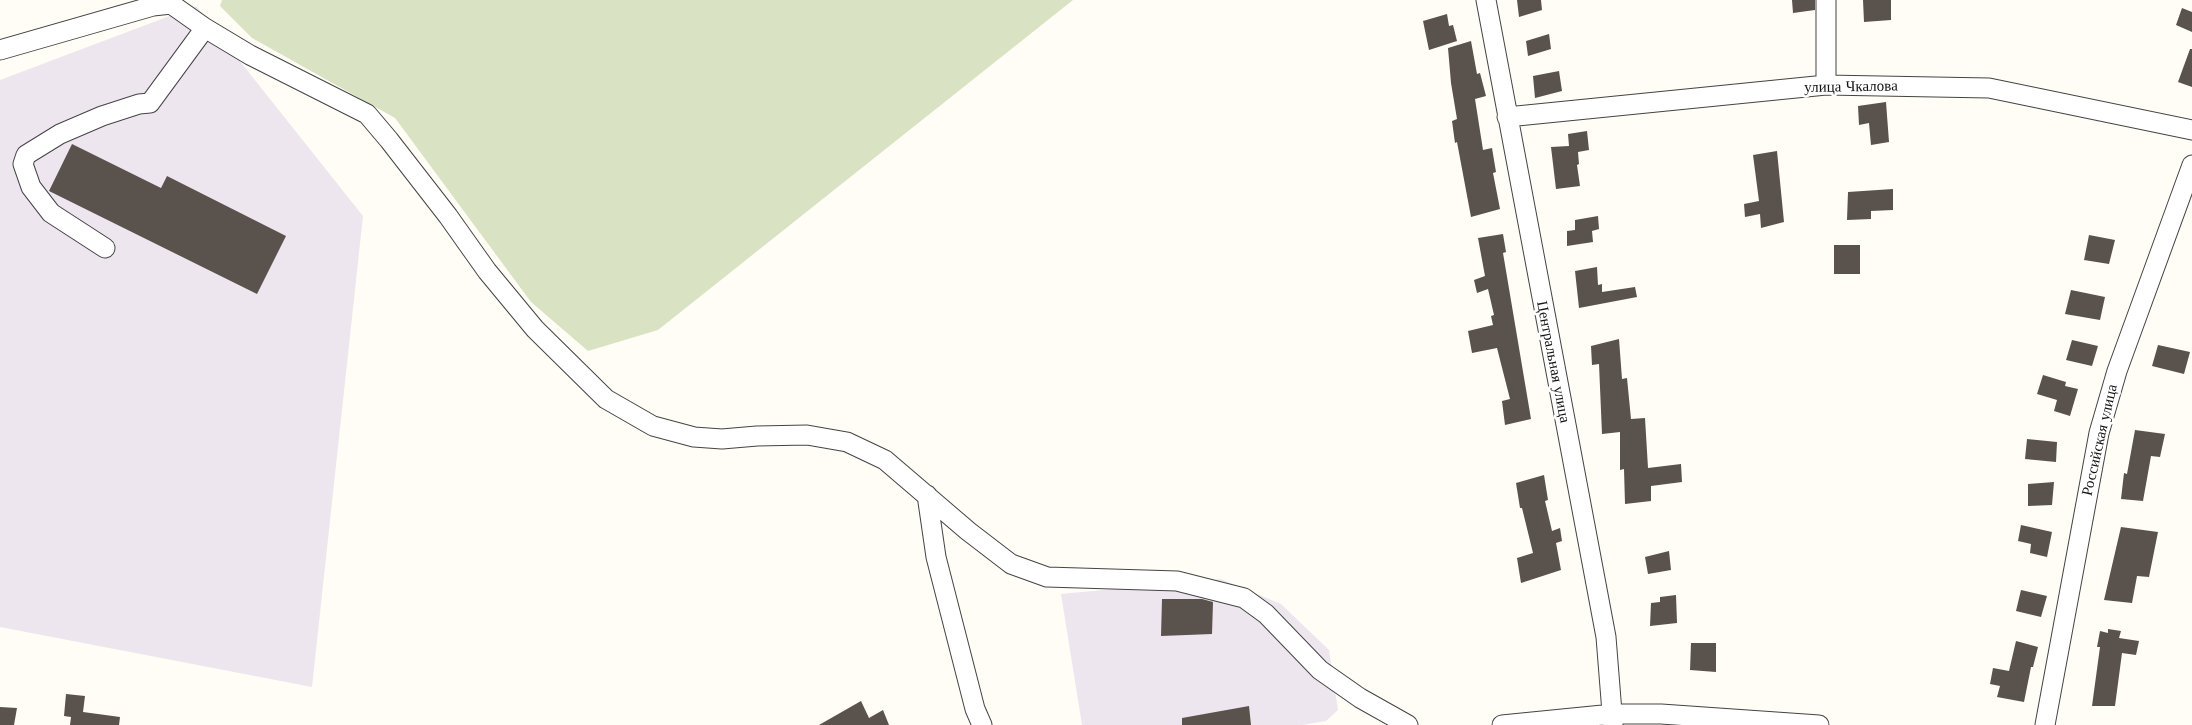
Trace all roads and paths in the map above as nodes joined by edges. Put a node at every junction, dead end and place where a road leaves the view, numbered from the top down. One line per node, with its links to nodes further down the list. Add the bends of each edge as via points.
1 (1486, 0): 6 (street, Центральная улица)
2 (1826, 0): 5 (street)
3 (205, 28): 4 (street, via 171,4 153,6); 9 (street, via 150,103 102,116 60,134 26,155 23,164 31,187 52,214); 10 (street, via 250,55 367,114 535,329 606,399 653,426 694,437 722,440 807,436 847,442 886,460)
4 (0, 50)
5 (1826, 85): 6 (street, улица Чкалова); 7 (street, улица Чкалова, via 1989,88)
6 (1506, 117): 11 (street, Центральная улица, via 1606,637)
7 (2192, 130)
8 (2192, 166): 16 (street, Российская улица, via 2117,371 2099,433)
9 (106, 248)
10 (927, 495): 12 (street, via 936,557 975,709); 13 (street, via 1011,564 1047,577 1176,581 1244,598 1266,614 1320,670 1360,698)
11 (1613, 720): 14 (street); 15 (street, via 1661,714)
12 (982, 725)
13 (1408, 725)
14 (1502, 725)
15 (1819, 725)
16 (2045, 725)

